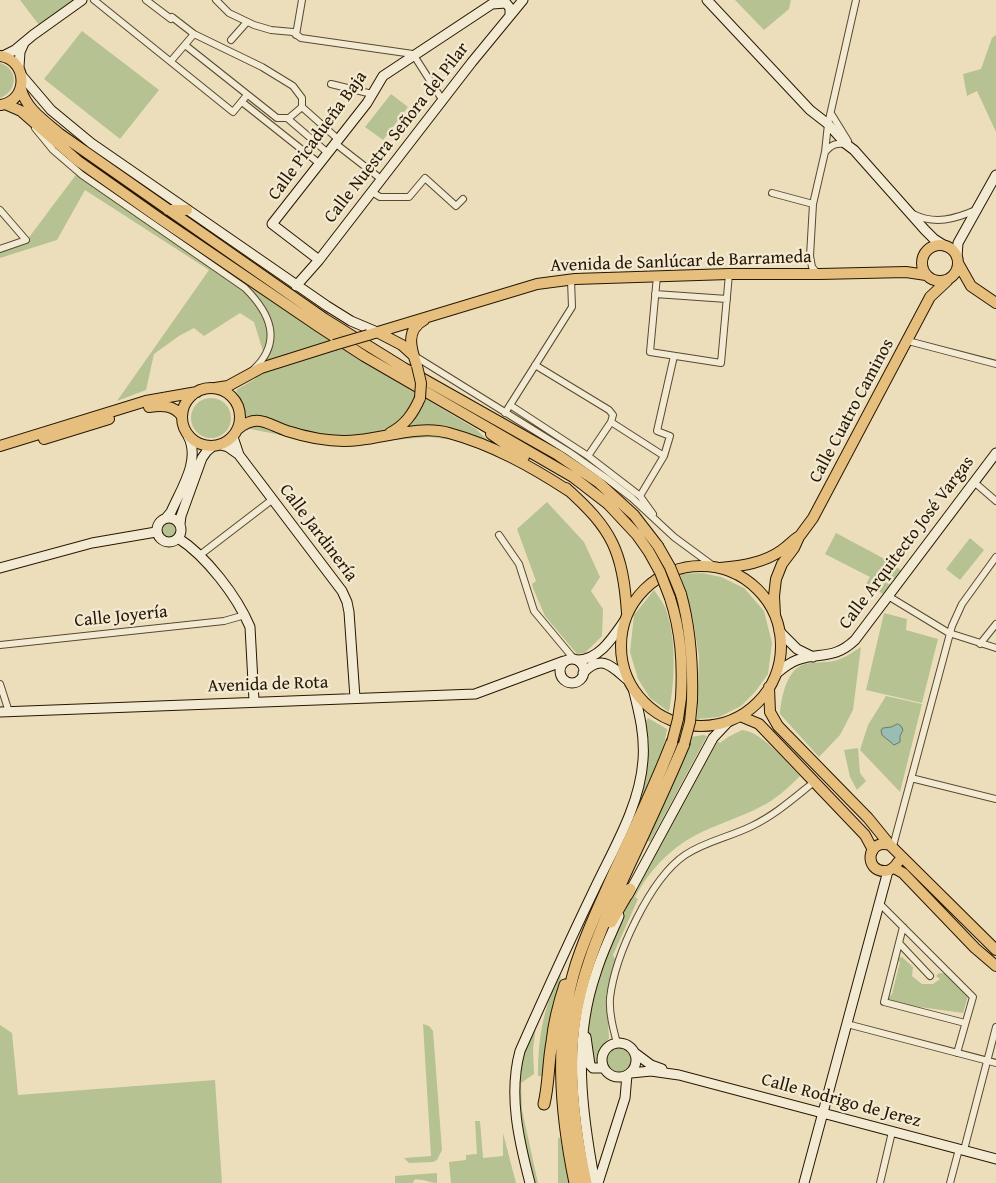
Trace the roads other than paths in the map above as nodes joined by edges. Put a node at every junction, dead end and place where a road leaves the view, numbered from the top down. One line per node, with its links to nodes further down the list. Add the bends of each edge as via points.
1 (82, 0): 15 (street)
2 (94, 0): 19 (street)
3 (146, 0): 12 (street)
4 (216, 0): 11 (street, via 229,13)
5 (302, 0): 13 (street)
6 (522, 0): 10 (street, Calle Nuestra Señora del Pilar)
7 (707, 0): 32 (street, via 810,110)
8 (856, 0): 29 (street)
9 (495, 2): 10 (street, Calle Picadueña Baja, via 506,3); 17 (street, Calle Picadueña Baja)
10 (510, 15): 25 (street, Calle Nuestra Señora del Pilar)
11 (247, 22): 13 (street); 14 (street)
12 (194, 34): 16 (street); 28 (street, via 293,86 302,98)
13 (296, 35): 17 (street)
14 (231, 40)
15 (25, 41): 18 (street); 20 (street, via 20,52)
16 (185, 45): 19 (street); 24 (street)
17 (413, 54): 23 (street, Calle Picadueña Baja, via 383,76); 25 (street)
18 (2, 56): 20 (main road, via 12,60)
19 (170, 61): 26 (street, via 233,112)
20 (20, 71): 22 (main road); 47 (street, via 42,102 68,126)
21 (331, 84): 23 (street)
22 (21, 89): 27 (main road, via 17,96); 46 (main road, via 29,107 60,134)
23 (372, 94): 33 (street, Calle Picadueña Baja)
24 (248, 95): 26 (street); 31 (street, via 277,118)
25 (443, 101): 40 (street, Calle Nuestra Señora del Pilar)
26 (242, 102): 38 (street)
27 (3, 105): 30 (main road, via 21,111)
28 (302, 107): 31 (street); 33 (street)
29 (832, 115): 32 (street); 35 (street)
30 (27, 117): 75 (street, via 66,163 245,288 256,299 268,320 270,343 262,361); 82 (main road, via 78,161 261,288 364,356)
31 (287, 118): 37 (street)
32 (828, 124): 34 (street); 36 (street)
33 (338, 142): 37 (street, Calle Picadueña Baja); 40 (street)
34 (846, 144): 35 (street); 36 (street, via 837,143)
35 (854, 150): 49 (street)
36 (825, 152): 44 (street)
37 (328, 153): 38 (street, Calle Picadueña Baja)
38 (320, 164): 53 (street, Calle Picadueña Baja, via 272,224)
39 (996, 175): 48 (street)
40 (382, 179): 41 (street, Calle Nuestra Señora del Pilar)
41 (372, 192): 43 (street, via 380,196 409,197 425,178 456,206); 53 (street, Calle Nuestra Señora del Pilar)
42 (772, 193): 44 (street)
43 (463, 199)
44 (813, 204): 52 (street)
45 (0, 210): 51 (street, via 26,240)
46 (168, 210): 47 (main road); 133 (main road, bridge, via 369,347 586,473 622,503 658,546 670,567 686,612 692,650 692,702 690,722)
47 (187, 210): 62 (street)
48 (976, 210): 49 (street, via 944,221 923,219); 50 (street)
49 (908, 212): 50 (street, via 934,239)
50 (951, 245): 54 (main road); 59 (main road, via 932,247 923,256 922,269)
51 (0, 249)
52 (810, 256): 56 (street, via 804,268); 57 (street, via 813,270)
53 (319, 260): 62 (street, Calle Nuestra Señora del Pilar)
54 (958, 260): 60 (main road, via 956,272); 63 (main road)
55 (729, 274): 56 (main road, Avenida de Sanlúcar de Barrameda); 58 (main road, Avenida de Sanlúcar de Barrameda); 66 (street)
56 (794, 274): 57 (main road, Avenida de Sanlúcar de Barrameda)
57 (820, 274): 59 (main road, Avenida de Sanlúcar de Barrameda, via 906,272)
58 (657, 276): 61 (main road, Avenida de Sanlúcar de Barrameda); 64 (street)
59 (928, 277): 60 (main road, via 937,282); 65 (main road, Calle Cuatro Caminos)
60 (949, 279): 63 (main road); 65 (main road, Calle Cuatro Caminos)
61 (571, 280): 68 (main road, Avenida de Sanlúcar de Barrameda, via 538,284); 74 (street, via 572,306)
62 (296, 286): 69 (street)
63 (972, 286): 67 (main road)
64 (655, 294): 66 (street); 72 (street, via 650,352)
65 (930, 297): 70 (main road, Calle Cuatro Caminos)
66 (727, 299): 72 (street, via 721,363)
67 (996, 303)
68 (429, 317): 69 (main road, Avenida de Sanlúcar de Barrameda); 71 (main road, via 412,331)
69 (372, 334): 71 (main road, via 402,345); 75 (main road, Avenida de Sanlúcar de Barrameda, bridge)
70 (908, 341): 73 (street); 103 (main road, Calle Cuatro Caminos, via 813,518)
71 (413, 355): 79 (street); 85 (main road, bridge, via 421,383 420,398 409,419)
72 (674, 356): 92 (street, via 657,431 670,436)
73 (996, 364)
74 (535, 365): 78 (street); 81 (street, via 610,410)
75 (247, 375): 76 (main road, Avenida de Sanlúcar de Barrameda, via 228,386)
76 (214, 388): 77 (main road); 83 (main road, via 234,399 240,414)
77 (197, 392): 80 (main road, via 186,402); 86 (main road, via 146,401)
78 (510, 405): 79 (street); 91 (street)
79 (505, 413): 100 (street, via 606,478)
80 (182, 416): 84 (main road); 88 (main road, via 170,407 147,407)
81 (611, 422): 91 (street); 92 (street)
82 (482, 424): 94 (main road, via 493,437); 133 (main road, bridge, via 554,464 592,490 626,522 648,552 660,572 676,615 682,651)
83 (236, 433): 85 (main road, via 245,424 256,420 315,438 357,441); 87 (main road); 90 (street, Calle Jardinería)
84 (188, 436): 87 (main road, via 199,444); 98 (street, via 194,449 190,468)
85 (385, 436): 94 (main road, via 421,431 447,432 513,458)
86 (0, 446)
87 (217, 446): 90 (street, Calle Jardinería, via 228,447); 99 (street, via 206,451 202,458)
88 (0, 453)
89 (996, 453): 93 (street, Calle Arquitecto José Vargas)
90 (239, 455): 96 (street, Calle Jardinería)
91 (588, 456): 95 (street)
92 (664, 456): 95 (street)
93 (974, 482): 97 (street); 109 (street, Calle Arquitecto José Vargas)
94 (569, 491): 111 (main road, via 595,517 618,553 623,572)
95 (640, 496): 100 (street)
96 (273, 499): 105 (street); 128 (street, Calle Jardinería, via 347,602)
97 (996, 500)
98 (166, 518): 99 (street, via 174,518); 101 (street, via 160,521)
99 (180, 524): 104 (street)
100 (661, 525): 107 (street, via 686,547)
101 (156, 532): 104 (street, via 167,542); 108 (street, via 92,543)
102 (499, 535): 120 (street, via 519,564 534,611)
103 (799, 537): 107 (main road, Calle Cuatro Caminos, via 769,557 748,564); 112 (main road, Calle Cuatro Caminos, via 776,578)
104 (178, 538): 105 (street)
105 (200, 555): 110 (street)
106 (996, 557): 115 (street, via 962,604)
107 (716, 566): 111 (main road, via 686,568 656,580); 112 (main road, via 744,580 763,596)
108 (0, 568)
109 (888, 596): 115 (street); 119 (street, Calle Arquitecto José Vargas, via 850,645 835,653)
110 (245, 616): 117 (street, Calle Joyería); 129 (street, via 250,627)
111 (626, 617): 120 (street, Avenida de Rota, via 594,655 584,660); 126 (main road, via 621,652)
112 (775, 617): 114 (main road)
113 (996, 624): 116 (street)
114 (779, 631): 119 (street, via 797,649); 123 (main road)
115 (949, 633): 116 (street); 134 (street)
116 (980, 644): 118 (street)
117 (0, 646)
118 (996, 648)
119 (814, 657): 123 (street, Calle Arquitecto José Vargas, via 797,660)
120 (570, 658): 121 (street, Avenida de Rota); 122 (street, via 583,666); 124 (street, via 560,670)
121 (534, 672): 124 (street, Avenida de Rota); 128 (street, Avenida de Rota, via 475,694)
122 (584, 673): 124 (street, via 580,680 572,683); 126 (street, via 593,664 606,663)
123 (777, 673): 127 (main road)
124 (562, 677)
125 (0, 684): 130 (street)
126 (631, 685): 132 (main road, via 652,710 680,723 696,726); 165 (street, via 643,738 643,760 637,788 626,821 520,1051 516,1068 516,1114)
127 (769, 687): 131 (main road); 137 (main road, via 770,712 778,726)
128 (354, 698): 129 (street, Avenida de Rota)
129 (254, 701): 130 (street, Avenida de Rota)
130 (4, 712)
131 (740, 716): 132 (main road); 135 (main road, via 759,724)
132 (729, 721): 140 (street, via 713,738)
133 (678, 742): 146 (highway, via 668,782)
134 (912, 778): 136 (street); 137 (street)
135 (814, 782): 138 (main road, via 865,835); 152 (street, via 770,816 684,855 659,880 636,922 612,986 611,1012)
136 (996, 799)
137 (893, 848): 138 (main road, via 882,844); 139 (main road, via 898,861); 144 (main road)
138 (873, 850): 139 (main road, via 870,857 873,866 877,870)
139 (891, 870): 141 (street); 145 (main road, via 903,873)
140 (630, 890): 146 (highway); 148 (street, via 596,973)
141 (880, 903): 142 (street); 150 (street)
142 (903, 927): 143 (street); 149 (street, via 972,997)
143 (899, 944): 147 (street); 149 (street, via 884,1002)
144 (996, 950)
145 (996, 966)
146 (581, 968): 160 (highway, via 567,979 560,1000); 166 (highway, via 563,1031 561,1066); 167 (highway, via 572,1047 572,1085 575,1124)
147 (930, 976)
148 (584, 1023): 157 (street, via 590,1065); 168 (street, via 581,1046 584,1121)
149 (966, 1023): 154 (street)
150 (847, 1024): 154 (street); 161 (street)
151 (996, 1027): 155 (street)
152 (617, 1043): 153 (street, via 628,1045); 157 (street, via 604,1052)
153 (635, 1053): 158 (street, via 636,1064); 159 (street, Calle Rodrigo de Jerez, via 651,1065)
154 (957, 1053): 155 (street)
155 (987, 1060): 156 (street); 163 (street)
156 (996, 1064)
157 (603, 1068): 158 (street, via 616,1077)
158 (629, 1074): 159 (street, Calle Rodrigo de Jerez, via 651,1071); 168 (street, via 625,1098)
159 (678, 1075): 161 (street, Calle Rodrigo de Jerez)
160 (544, 1104)
161 (822, 1113): 162 (street, Calle Rodrigo de Jerez); 169 (street)
162 (892, 1132): 163 (street, Calle Rodrigo de Jerez); 170 (street)
163 (961, 1150): 164 (street, Calle Rodrigo de Jerez); 171 (street)
164 (996, 1159)
165 (530, 1183)
166 (575, 1183)
167 (586, 1183)
168 (597, 1183)
169 (804, 1183)
170 (880, 1183)
171 (950, 1183)

